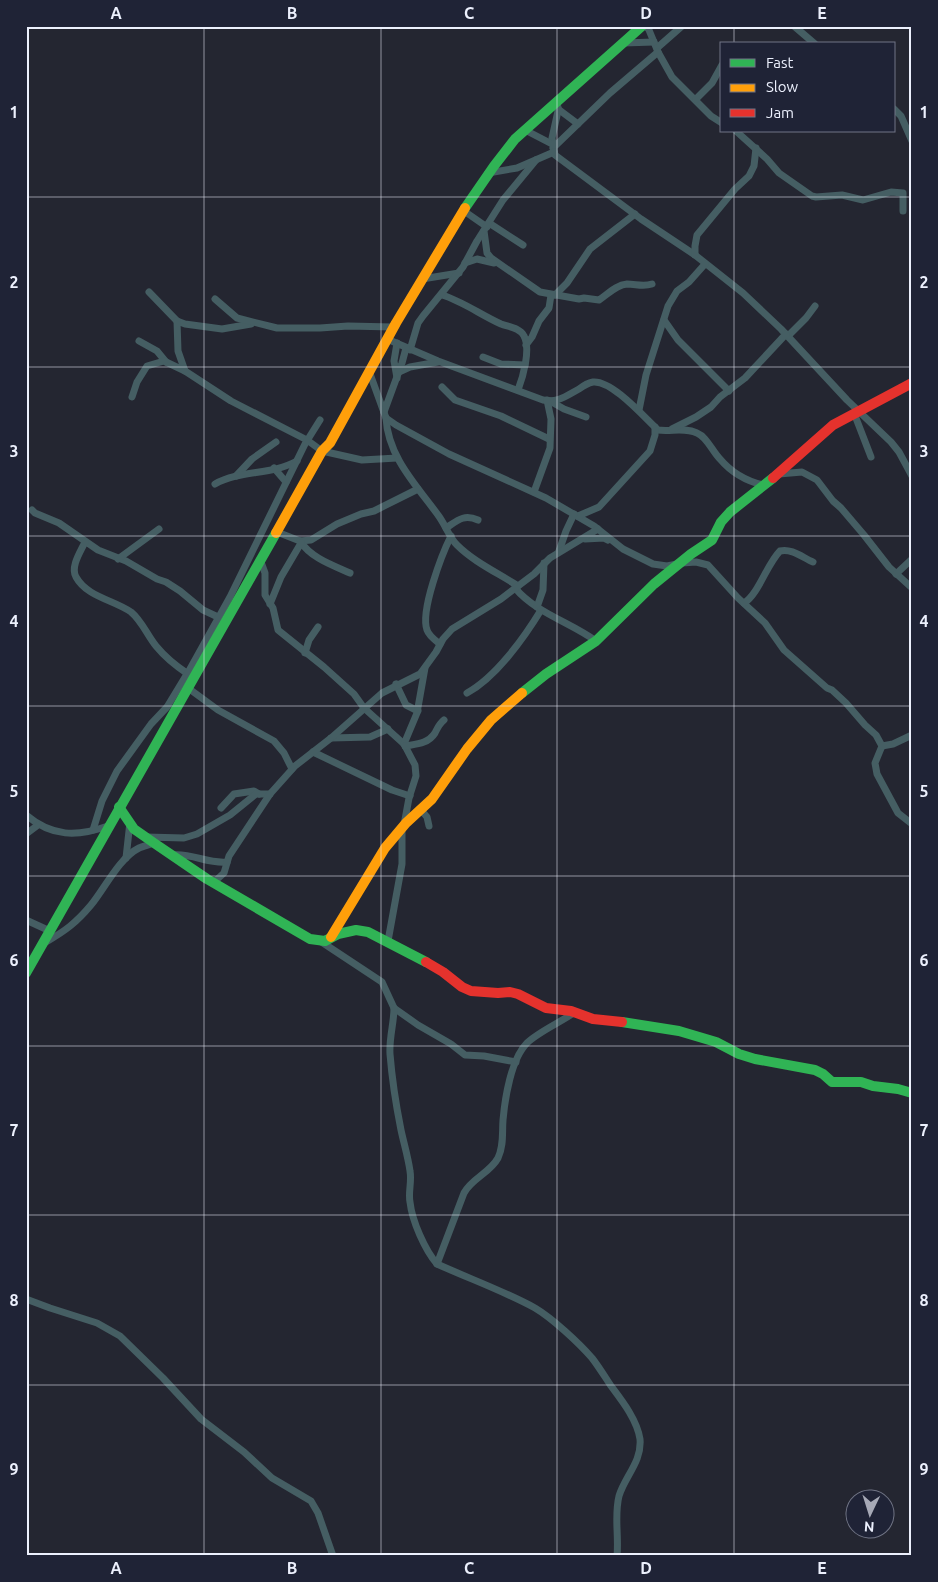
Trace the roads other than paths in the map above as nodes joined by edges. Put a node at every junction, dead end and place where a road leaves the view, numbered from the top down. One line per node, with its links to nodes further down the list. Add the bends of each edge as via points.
1 (644, 26): 5 (street); 6 (street)
2 (682, 26): 6 (street)
3 (794, 26): 4 (street)
4 (814, 42)
5 (623, 43): 6 (street); 9 (street)
6 (656, 47): 8 (street, via 672,77); 12 (street)
7 (720, 69): 8 (street, via 712,83)
8 (696, 99): 11 (street)
9 (557, 106): 12 (street); 13 (street); 16 (street)
10 (896, 111): 15 (street)
11 (720, 122)
12 (578, 124): 16 (street)
13 (525, 130): 16 (street); 19 (street, via 499,157)
14 (737, 132): 17 (street)
15 (912, 142)
16 (553, 148): 18 (street); 22 (street, via 559,158)
17 (756, 148): 21 (street, via 779,173 812,196 842,195 863,200 900,192 904,196); 25 (street, via 749,176 697,235)
18 (536, 160): 19 (street); 23 (street, via 503,200)
19 (488, 174): 20 (street)
20 (464, 210): 23 (street); 30 (street)
21 (903, 211)
22 (635, 214): 25 (street); 34 (street, via 590,249 567,283)
23 (486, 227): 24 (street); 26 (street); 27 (street, via 487,253)
24 (523, 245)
25 (695, 255): 28 (street)
26 (466, 263): 27 (street, via 477,259); 29 (street)
27 (497, 263): 34 (street, via 534,289)
28 (705, 264): 37 (street, via 672,299); 41 (street, via 743,293)
29 (459, 273): 30 (street); 33 (street)
30 (422, 279): 40 (street)
31 (652, 284): 34 (street, via 625,285 611,290 599,300)
32 (150, 292): 38 (street)
33 (442, 295): 45 (street, via 518,330 523,334); 46 (street, via 418,323)
34 (553, 295): 45 (street, via 549,308)
35 (215, 299): 39 (street, via 237,318)
36 (815, 306): 41 (street)
37 (664, 320): 57 (street, via 678,340); 60 (street, via 646,375)
38 (177, 321): 39 (street, via 222,329); 52 (street, via 178,351)
39 (254, 323): 40 (street, via 278,328)
40 (393, 327): 42 (street)
41 (787, 335): 57 (street); 61 (street)
42 (387, 339): 44 (street); 51 (street)
43 (139, 341): 48 (street, via 157,351)
44 (397, 343): 46 (street); 53 (street, via 394,356)
45 (526, 345): 50 (street)
46 (408, 349): 49 (street); 53 (street)
47 (483, 357): 50 (street, via 501,364)
48 (166, 362): 52 (street); 58 (street, via 161,360 147,366)
49 (438, 362): 53 (street, via 410,367); 56 (street)
50 (525, 366): 56 (street)
51 (369, 370): 62 (street); 70 (street, via 330,443)
52 (185, 371): 68 (street, via 231,400)
53 (398, 375): 62 (street)
54 (912, 383): 61 (street)
55 (442, 388): 67 (street, via 455,400 501,416)
56 (518, 390): 59 (street)
57 (729, 391): 66 (street, via 705,411)
58 (132, 397)
59 (548, 401): 60 (street, via 560,400 593,382 604,384); 63 (street); 67 (street, via 551,419)
60 (639, 410): 65 (street)
61 (857, 412): 71 (street); 75 (street, via 833,425); 77 (street, via 900,452)
62 (385, 415): 72 (street); 82 (street, via 449,454)
63 (586, 417)
64 (320, 420): 68 (street)
65 (655, 427): 66 (street); 83 (street, via 650,451)
66 (670, 429): 80 (street, via 700,435 731,470)
67 (549, 439): 82 (street, via 550,448)
68 (307, 440): 70 (street); 73 (street)
69 (276, 442): 76 (street, via 252,458)
70 (322, 451): 72 (street, via 362,460); 90 (street)
71 (871, 456)
72 (397, 458): 81 (street)
73 (297, 461): 74 (street); 78 (street)
74 (274, 468): 76 (street); 78 (street)
75 (777, 475): 80 (street); 104 (street, via 802,472 817,480)
76 (236, 476): 79 (street)
77 (912, 476)
78 (286, 482): 110 (street)
79 (215, 484)
80 (762, 485): 100 (street, via 724,518 712,540)
81 (418, 489): 88 (street); 94 (street, via 374,512 361,514)
82 (534, 492): 85 (street)
83 (596, 508): 85 (street); 87 (street)
84 (32, 510): 93 (street, via 59,523)
85 (576, 515): 87 (street); 96 (street)
86 (478, 520): 88 (street, via 460,518)
87 (596, 527): 92 (street); 95 (street)
88 (446, 528): 91 (street)
89 (159, 529): 97 (street)
90 (277, 532): 94 (street); 99 (street)
91 (451, 536): 105 (street, via 456,544); 113 (street, via 426,612 427,630)
92 (581, 539): 95 (street, via 604,538); 96 (street)
93 (85, 542): 97 (street); 116 (street, via 76,561 75,576 82,585 132,613 156,646)
94 (301, 542): 103 (street, via 323,560); 108 (street)
95 (616, 544): 100 (street, via 660,566)
96 (559, 552): 102 (street)
97 (118, 558): 110 (street, via 166,582 203,610)
98 (912, 559): 104 (street)
99 (261, 562): 108 (street, via 265,595); 118 (street)
100 (682, 562): 107 (street, via 708,565); 112 (street, via 654,584)
101 (813, 562): 107 (street, via 796,553 780,551)
102 (544, 563): 105 (street); 109 (street)
103 (350, 573)
104 (896, 574): 106 (street)
105 (517, 587): 109 (street, via 528,601); 113 (street, via 452,629)
106 (912, 588)
107 (744, 603): 127 (street, via 769,628 784,650 851,708)
108 (270, 604): 114 (street, via 278,630)
109 (539, 608): 112 (street); 119 (street, via 521,641 491,674)
110 (218, 617): 116 (street)
111 (318, 626): 114 (street)
112 (596, 641): 135 (street, via 546,674 491,720 432,799)
113 (440, 644): 115 (street)
114 (305, 653): 120 (street, via 354,694)
115 (425, 668): 117 (street, via 414,678); 121 (street)
116 (188, 674): 143 (street, via 167,708 151,724 117,771 102,800)
117 (396, 684): 120 (street); 121 (street, via 406,705)
118 (188, 688): 129 (street, via 218,710 274,741); 133 (street)
119 (467, 693)
120 (364, 708): 123 (street); 125 (street)
121 (418, 711): 126 (street)
122 (444, 720): 126 (street, via 430,739 421,744)
123 (388, 730): 125 (street, via 370,738); 126 (street)
124 (912, 735): 127 (street)
125 (331, 738): 128 (street)
126 (405, 745): 132 (street, via 416,771)
127 (882, 746): 138 (street, via 875,763 877,774 898,813)
128 (313, 752): 129 (street); 132 (street)
129 (292, 768): 131 (street)
130 (258, 794): 131 (street); 134 (street, via 254,791 234,794); 145 (street, via 197,834 184,838)
131 (270, 794): 149 (street)
132 (410, 796): 141 (street)
133 (120, 807): 137 (street); 140 (street)
134 (221, 808)
135 (420, 810): 141 (street); 142 (street)
136 (26, 815): 139 (street)
137 (130, 822): 145 (street); 148 (street)
138 (912, 824)
139 (38, 825): 143 (street, via 68,834); 144 (street)
140 (109, 826): 143 (street); 152 (street)
141 (403, 826): 153 (street, via 372,867); 155 (street, via 402,864)
142 (429, 826)
143 (93, 830)
144 (26, 834)
145 (144, 836): 146 (street)
146 (154, 843): 147 (street); 148 (street)
147 (172, 855): 149 (street); 150 (street)
148 (126, 858): 156 (street, via 80,918 67,930)
149 (227, 862): 150 (street, via 224,873)
150 (213, 883): 154 (street, via 292,930)
151 (26, 920): 152 (street)
152 (50, 931): 156 (street)
153 (331, 938): 154 (street); 155 (street, via 356,930)
154 (320, 941): 158 (street, via 382,982)
155 (388, 941): 159 (street, via 471,992 510,992 546,1008)
156 (42, 944): 157 (street)
157 (26, 973)
158 (394, 1008): 160 (street, via 466,1055); 162 (street, via 390,1054 412,1184 409,1200 412,1215)
159 (575, 1012): 160 (street, via 526,1044); 161 (street, via 594,1019 679,1031 755,1059 815,1070 832,1082 852,1080)
160 (516, 1062): 162 (street, via 509,1084 499,1156 492,1168 464,1193)
161 (912, 1093)
162 (437, 1264): 165 (street, via 536,1309 591,1356 622,1400 636,1427 640,1452 616,1510)
163 (26, 1299): 164 (street, via 97,1322 120,1336 200,1419 272,1478 311,1501)
164 (333, 1556)
165 (617, 1556)

